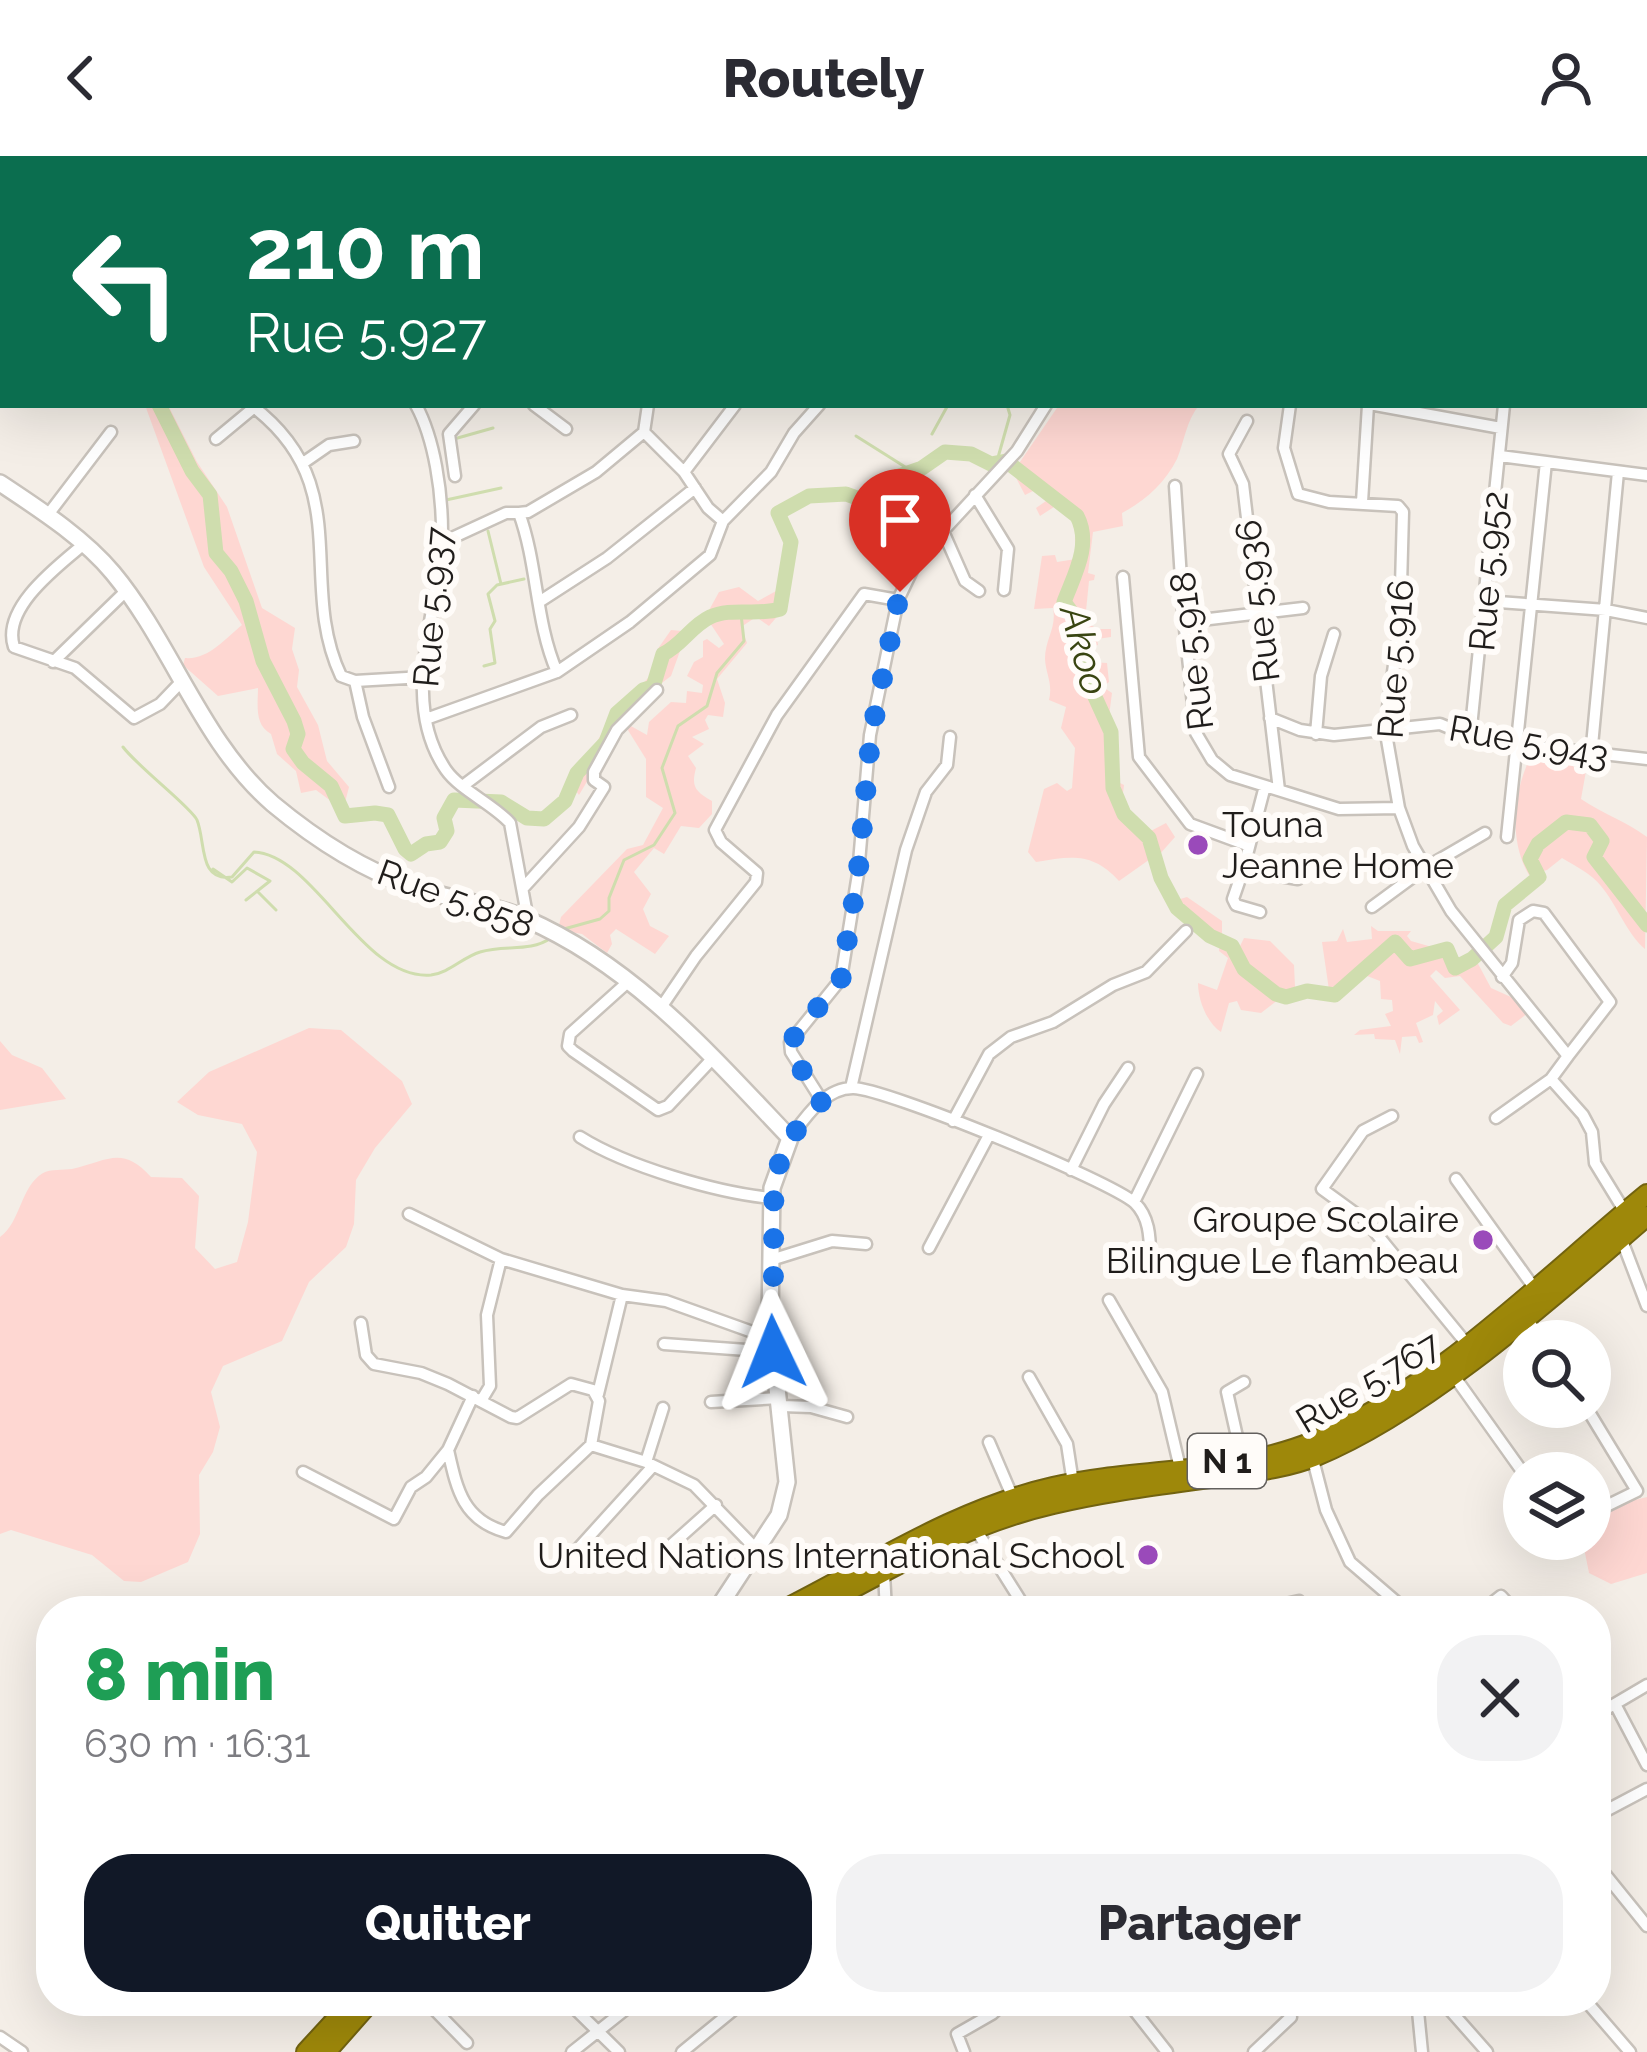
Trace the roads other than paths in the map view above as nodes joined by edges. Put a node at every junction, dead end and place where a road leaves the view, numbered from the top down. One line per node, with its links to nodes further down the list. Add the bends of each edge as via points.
1 (252, 408): 19 (street)
2 (256, 408): 23 (street)
3 (417, 408): 37 (street, Rue 5.937, via 433,456)
4 (471, 408): 27 (street, via 448,434)
5 (538, 408): 16 (street)
6 (648, 408): 18 (street)
7 (733, 408): 24 (street)
8 (816, 408): 35 (street, via 771,472)
9 (1044, 408): 31 (street)
10 (1289, 408): 32 (street, Rue 5.916, via 1284,448 1296,491)
11 (1372, 408): 32 (street)
12 (1389, 408): 15 (street)
13 (1504, 408): 15 (street, Rue 5.952)
14 (1247, 421): 49 (street, Rue 5.936, via 1229,454 1243,484)
15 (1501, 428): 21 (street, Rue 5.952)
16 (566, 430)
17 (110, 432): 34 (street)
18 (644, 432): 24 (street); 33 (street, via 596,472)
19 (216, 439)
20 (354, 441): 23 (street, via 329,445)
21 (1499, 456): 22 (street); 44 (street, Rue 5.952)
22 (1546, 462): 25 (street); 46 (street)
23 (303, 463): 58 (street, via 317,508 334,659 341,676)
24 (685, 472): 30 (street)
25 (1618, 472): 26 (street); 48 (street)
26 (1647, 475)
27 (455, 476)
28 (0, 482): 34 (street, Rue 5.858)
29 (1175, 486): 51 (street, Rue 5.918)
30 (695, 488): 35 (street); 45 (street)
31 (975, 495): 36 (street); 40 (street, via 1008,549)
32 (1362, 502): 63 (street, Rue 5.916, via 1403,512 1400,623)
33 (519, 513): 37 (street); 45 (street)
34 (47, 516): 38 (street, Rue 5.858)
35 (723, 520): 55 (street, via 717,547 699,565)
36 (942, 529): 42 (street, via 965,581); 43 (street, via 912,566)
37 (441, 543): 56 (street, Rue 5.937)
38 (84, 544): 41 (street, Rue 5.858); 52 (street, via 30,593)
39 (1123, 578): 77 (street, via 1139,758 1190,824)
40 (1004, 590)
41 (126, 591): 54 (street); 57 (street, Rue 5.858)
42 (979, 591)
43 (898, 600): 88 (street, via 864,594 776,715 715,830 757,873 756,882); 95 (street, via 871,735 841,979 790,1042)
44 (1485, 601): 46 (street); 66 (street, Rue 5.952)
45 (539, 602): 55 (street)
46 (1532, 604): 48 (street); 67 (street)
47 (1303, 608): 49 (street)
48 (1606, 610): 50 (street); 68 (street)
49 (1258, 616): 51 (street); 61 (street, Rue 5.936)
50 (1647, 618)
51 (1184, 622): 71 (street, Rue 5.918, via 1199,742 1221,770)
52 (6, 630): 54 (street, via 14,647)
53 (1334, 634): 64 (street)
54 (53, 662): 57 (street, via 80,671 134,718)
55 (557, 672): 62 (street)
56 (424, 677): 58 (street); 62 (street, Rue 5.937)
57 (183, 680): 84 (street, Rue 5.858, via 242,770 317,838 377,874)
58 (355, 681): 72 (street)
59 (657, 690): 81 (street, via 617,730 594,772 604,787 579,827)
60 (571, 716): 70 (street, via 541,727)
61 (1270, 718): 64 (street, Rue 5.943); 73 (street, Rue 5.936)
62 (426, 719): 70 (street, Rue 5.937, via 443,766)
63 (1385, 728): 64 (street, Rue 5.943); 66 (street, Rue 5.943, via 1441,724); 74 (street, Rue 5.916)
64 (1316, 734)
65 (950, 737): 94 (street, via 947,765 926,793 906,850)
66 (1470, 737): 67 (street, Rue 5.943)
67 (1514, 745): 68 (street, Rue 5.943); 76 (street)
68 (1591, 756): 69 (street, Rue 5.943)
69 (1647, 759)
70 (464, 785): 81 (street, Rue 5.937, via 514,832)
71 (1265, 786): 73 (street, Rue 5.918); 77 (street)
72 (389, 787)
73 (1279, 790): 74 (street, Rue 5.918, via 1339,809)
74 (1399, 808): 78 (street, Rue 5.916)
75 (1485, 833): 78 (street)
76 (1507, 837)
77 (1247, 845): 79 (street)
78 (1425, 868): 82 (street); 86 (street, Rue 5.916)
79 (1243, 870): 80 (street); 83 (street, via 1234,899)
80 (1298, 879)
81 (524, 886): 84 (street, Rue 5.937)
82 (1372, 907)
83 (1260, 912)
84 (535, 924): 87 (street, Rue 5.858)
85 (1186, 931): 98 (street, via 1146,972 989,1054)
86 (1502, 977): 89 (street, Rue 5.916); 89 (street, via 1519,920 1544,913 1610,1002)
87 (629, 982): 88 (street, Rue 5.858); 90 (street, via 570,1034 574,1051 658,1110)
88 (662, 1006): 90 (street, Rue 5.858)
89 (1568, 1056): 93 (street)
90 (714, 1057): 101 (street, Rue 5.858)
91 (1128, 1068): 102 (street)
92 (1197, 1074): 106 (street)
93 (1551, 1079): 97 (street); 107 (street, via 1583,1115 1595,1163)
94 (851, 1088): 95 (street); 98 (street)
95 (822, 1101): 101 (street)
96 (1392, 1116): 123 (street, via 1363,1131 1322,1189 1377,1233)
97 (1496, 1118)
98 (953, 1121): 99 (street)
99 (989, 1135): 102 (street); 112 (street)
100 (580, 1137): 105 (street, via 614,1158)
101 (790, 1138): 105 (street)
102 (1071, 1170): 106 (street)
103 (1456, 1179): 116 (street)
104 (1647, 1194): 107 (highway, N 1)
105 (772, 1198): 115 (street)
106 (1133, 1202): 113 (street, via 1150,1234)
107 (1625, 1212): 116 (highway, N 1)
108 (409, 1214): 114 (street)
109 (1647, 1216): 110 (highway, Rue 5.767)
110 (1621, 1238): 119 (street); 120 (highway, Rue 5.767)
111 (866, 1244): 115 (street, via 818,1243)
112 (928, 1248)
113 (1150, 1255)
114 (501, 1259): 117 (street); 130 (street, via 487,1315 490,1386)
115 (771, 1260): 125 (street)
116 (1535, 1288): 123 (highway, N 1)
117 (622, 1295): 125 (street, via 666,1301); 129 (street)
118 (1109, 1300): 143 (street, via 1162,1393)
119 (1647, 1306)
120 (1526, 1317): 121 (street); 126 (highway, Rue 5.767)
121 (1528, 1320)
122 (362, 1323): 130 (street, via 365,1355 374,1364 421,1373)
123 (1466, 1343): 139 (highway, N 1)
124 (664, 1344): 125 (street)
125 (772, 1346): 132 (street)
126 (1452, 1373): 139 (highway, Rue 5.767, via 1382,1421); 140 (street)
127 (1029, 1377): 145 (street, via 1067,1444)
128 (1244, 1382): 141 (street, via 1227,1392)
129 (598, 1394): 130 (street, via 571,1384 518,1418); 137 (street)
130 (477, 1398): 138 (street)
131 (711, 1402): 132 (street)
132 (780, 1402): 134 (street); 151 (street, via 787,1482 779,1515)
133 (663, 1408): 142 (street)
134 (847, 1417)
135 (1599, 1428): 147 (street, via 1637,1490)
136 (989, 1442): 146 (street)
137 (591, 1444): 138 (street, via 506,1532 465,1507); 142 (street)
138 (448, 1450): 144 (street, via 392,1520)
139 (1310, 1451): 141 (highway, N 1); 149 (highway, Rue 5.767, via 1242,1473 1055,1503); 159 (street, via 1351,1562)
140 (1508, 1452)
141 (1241, 1459): 143 (highway, N 1)
142 (649, 1464): 148 (street); 152 (street)
143 (1180, 1468): 145 (highway, N 1)
144 (303, 1472)
145 (1072, 1483): 146 (highway, N 1)
146 (1013, 1498): 155 (highway, N 1)
147 (1611, 1503)
148 (716, 1505): 150 (street); 151 (street)
149 (975, 1528): 153 (highway, Rue 5.767); 158 (street)
150 (669, 1547)
151 (757, 1550): 154 (street)
152 (576, 1551)
153 (884, 1574): 156 (highway, Rue 5.767); 157 (street)
154 (726, 1596)
155 (809, 1596)
156 (841, 1596)
157 (885, 1596)
158 (1018, 1596)
159 (1390, 1596)
160 (1647, 1685): 161 (street)
161 (1615, 1704): 162 (street); 163 (street)
162 (1611, 1706)
163 (1647, 1765)
164 (1647, 1789): 165 (street)
165 (1611, 1808)
166 (1611, 1882): 167 (street)
167 (1647, 1926)
168 (356, 2016): 181 (highway)
169 (441, 2016): 182 (street)
170 (583, 2016): 179 (street)
171 (618, 2016): 179 (street)
172 (726, 2016): 187 (street)
173 (984, 2016): 188 (street, via 957,2034)
174 (1139, 2016): 189 (street)
175 (1418, 2016): 191 (street)
176 (1455, 2016): 192 (street)
177 (1599, 2016): 193 (street)
178 (1291, 2017): 190 (street)
179 (599, 2031): 185 (street); 186 (street)
180 (0, 2037): 183 (street)
181 (334, 2038): 184 (highway)
182 (467, 2043)
183 (22, 2052)
184 (307, 2052)
185 (572, 2052)
186 (619, 2052)
187 (682, 2052)
188 (964, 2052)
189 (1167, 2052)
190 (1253, 2052)
191 (1422, 2052)
192 (1486, 2052)
193 (1630, 2052)

